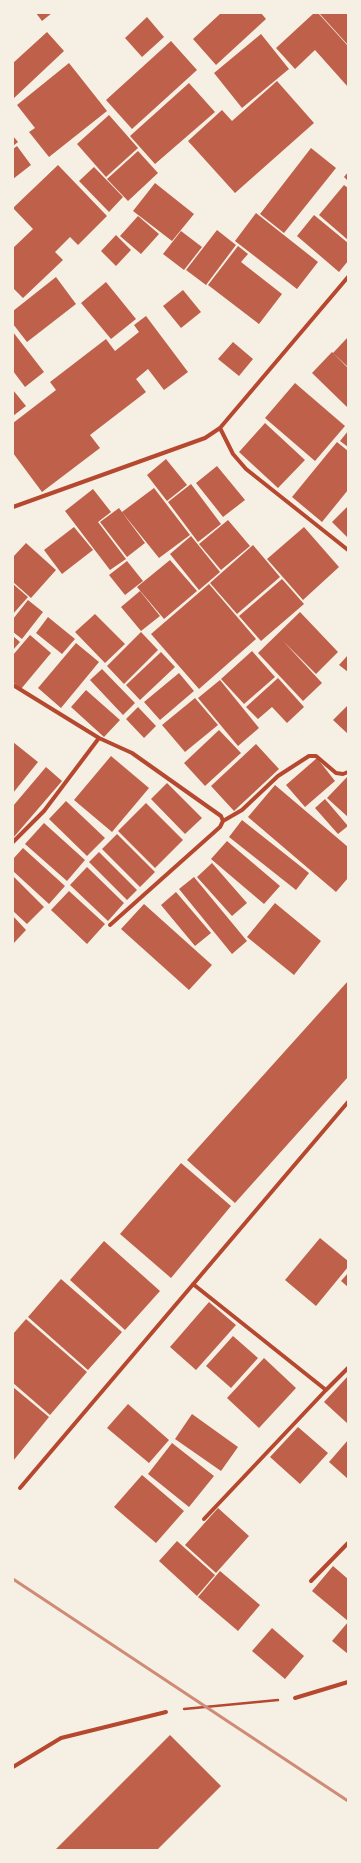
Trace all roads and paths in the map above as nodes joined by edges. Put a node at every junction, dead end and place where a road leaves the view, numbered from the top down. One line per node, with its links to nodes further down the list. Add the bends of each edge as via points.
1 (348, 277): 2 (street)
2 (220, 428): 3 (street, via 205,438); 4 (street, via 233,454 246,468)
3 (13, 507)
4 (348, 550)
5 (13, 685): 6 (street)
6 (99, 738): 8 (street, via 132,753 221,816); 9 (street, via 44,811)
7 (348, 772): 8 (street, via 336,773 316,756 309,756 278,776 242,810)
8 (223, 821): 10 (street, via 220,827)
9 (13, 842)
10 (110, 926)
11 (348, 1102): 12 (street)
12 (194, 1284): 14 (street); 15 (street)
13 (348, 1368): 14 (street)
14 (326, 1390): 16 (street)
15 (20, 1488)
16 (204, 1519)
17 (348, 1543): 18 (street)
18 (311, 1581)
19 (348, 1682): 20 (street)
20 (295, 1698): 21 (path)
21 (166, 1712): 22 (street, via 61,1738)
22 (13, 1767)

